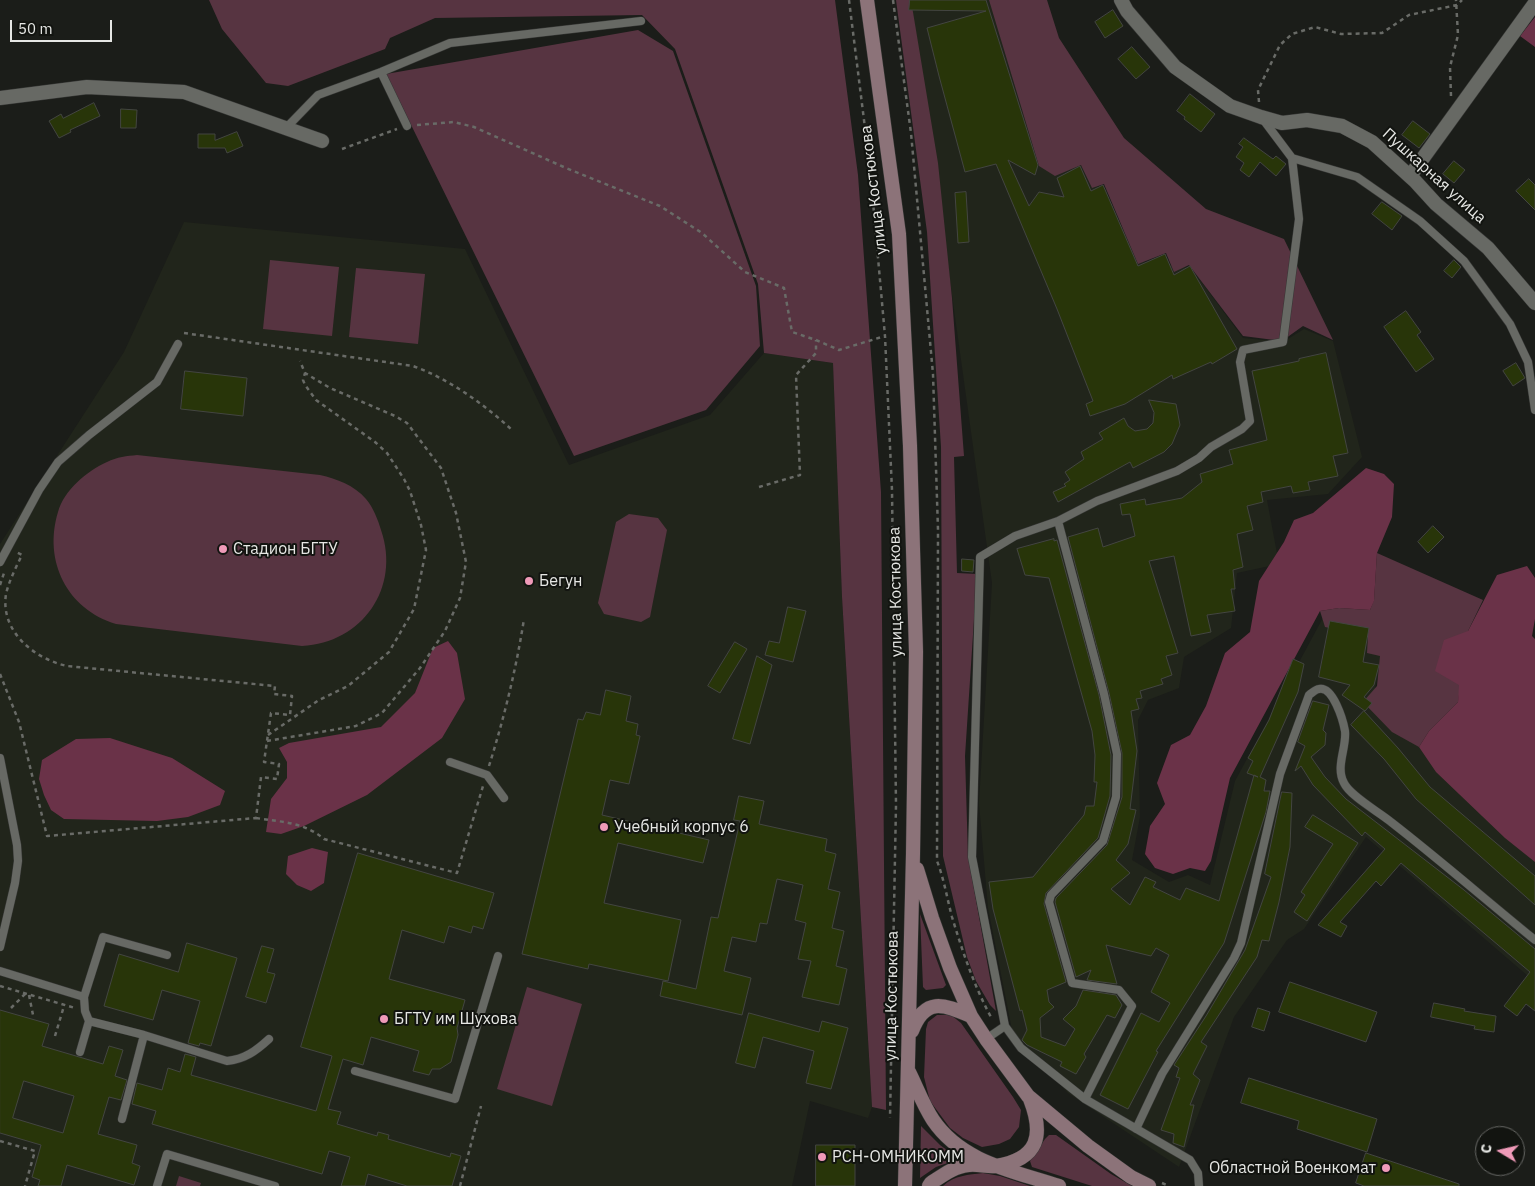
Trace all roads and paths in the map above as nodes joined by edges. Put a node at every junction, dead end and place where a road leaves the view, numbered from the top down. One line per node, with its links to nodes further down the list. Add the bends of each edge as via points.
1 (849, 0): 22 (path, via 870,168)
2 (867, 0): 44 (main road, улица Костюкова, via 899,234 910,436 916,652)
3 (892, 0): 56 (path, via 911,134 933,374 938,530 937,861 967,966 979,996)
4 (1121, 0): 12 (street, Пушкарная улица, via 1175,67 1230,106)
5 (1456, 0): 8 (path)
6 (1462, 0): 8 (path)
7 (1535, 3): 13 (street)
8 (1457, 5): 12 (path, via 1409,15 1382,33 1341,34 1315,27 1292,34 1280,45 1258,90); 13 (path, via 1458,35 1450,67)
9 (641, 21): 10 (lane, via 450,44)
10 (381, 72): 14 (lane); 15 (lane, via 318,95)
11 (0, 98): 15 (street, via 87,87 184,92)
12 (1261, 117): 18 (lane); 19 (street, Пушкарная улица, via 1282,123 1307,120 1342,126 1372,142)
13 (1451, 117): 19 (street)
14 (407, 126): 17 (path); 23 (path, via 454,122 474,127 660,206 702,233 745,272 784,288 792,332)
15 (286, 128): 16 (street)
16 (322, 141)
17 (342, 149)
18 (1292, 158): 27 (lane, via 1357,177 1420,221 1464,261 1510,324 1528,362); 30 (lane, via 1299,219 1283,342 1243,350 1240,362 1250,421 1176,471 1097,501)
19 (1410, 176): 20 (street, Пушкарная улица, via 1436,204 1488,248)
20 (1535, 303)
21 (184, 333): 28 (path, via 413,366 472,397)
22 (885, 336): 23 (path, via 839,350); 69 (path, via 892,490 896,785)
23 (816, 340): 29 (path, via 816,353 796,375 800,476)
24 (178, 344): 31 (lane, via 157,382 58,462)
25 (300, 361): 26 (path)
26 (305, 373): 37 (path, via 305,386 316,400 387,453 410,491 426,550 414,609 389,652 348,686 318,700); 38 (path, via 330,388 408,423 441,468 456,513 466,562 460,598 444,631 420,668 382,713 356,726)
27 (1535, 410)
28 (512, 430)
29 (759, 487)
30 (1058, 521): 56 (lane, via 1015,536 980,557 972,857); 66 (lane, via 1108,711 1117,754 1116,798 1103,841 1051,895 1049,902 1072,983 1119,990 1132,1006)
31 (8, 548): 32 (lane); 37 (path, via 22,554 5,596 4,614 14,635 41,658 67,666 275,686 274,694 292,696 290,715 271,713)
32 (0, 562)
33 (6, 569): 34 (path)
34 (0, 585)
35 (524, 619): 41 (path, via 517,663)
36 (0, 674): 43 (path, via 19,722 47,836)
37 (268, 735): 38 (path)
38 (267, 741): 43 (path, via 264,762 278,764 277,780 261,777)
39 (0, 758): 46 (lane, via 18,861)
40 (450, 762): 41 (lane)
41 (487, 775): 42 (lane); 43 (path, via 457,873 324,839 304,826)
42 (504, 798)
43 (256, 818)
44 (913, 854): 54 (main road, via 932,918); 59 (main road, улица Костюкова)
45 (1535, 940): 70 (lane, via 1343,783 1345,732 1331,694 1325,689 1318,689 1310,695 1280,774 1241,943 1162,1074)
46 (0, 947)
47 (167, 955): 51 (lane, via 103,936)
48 (498, 956): 64 (lane, via 455,1099)
49 (0, 971): 50 (lane)
50 (68, 992): 51 (lane); 58 (path)
51 (84, 997): 55 (lane)
52 (11, 1008): 53 (path, via 27,994)
53 (33, 1015)
54 (971, 1016): 59 (main road, via 950,1007 927,1008 917,1018); 61 (main road)
55 (89, 1021): 57 (lane); 62 (lane)
56 (1002, 1028): 61 (lane); 66 (lane, via 1021,1048)
57 (144, 1035): 60 (lane, via 227,1061 252,1054); 68 (lane)
58 (55, 1036)
59 (909, 1038): 63 (main road, улица Костюкова)
60 (269, 1039)
61 (986, 1039): 65 (main road)
62 (80, 1052)
63 (908, 1069): 72 (main road, via 924,1105 945,1134 972,1155); 79 (main road, улица Костюкова)
64 (356, 1071)
65 (1028, 1096): 72 (main road, via 1036,1115 1038,1132 1032,1150 1017,1161); 73 (main road, via 1131,1177)
66 (1085, 1098): 70 (lane)
67 (481, 1106): 78 (path)
68 (122, 1118)
69 (890, 1118)
70 (1136, 1129): 82 (lane, via 1190,1160 1198,1173)
71 (0, 1141): 75 (path, via 35,1151)
72 (995, 1166): 74 (main road, via 969,1165 953,1169); 80 (main road)
73 (1155, 1184): 81 (path)
74 (931, 1185)
75 (26, 1186)
76 (157, 1186): 77 (lane, via 167,1154)
77 (275, 1186)
78 (460, 1186)
79 (905, 1186)
80 (1059, 1186)
81 (1169, 1186)
82 (1199, 1186)

